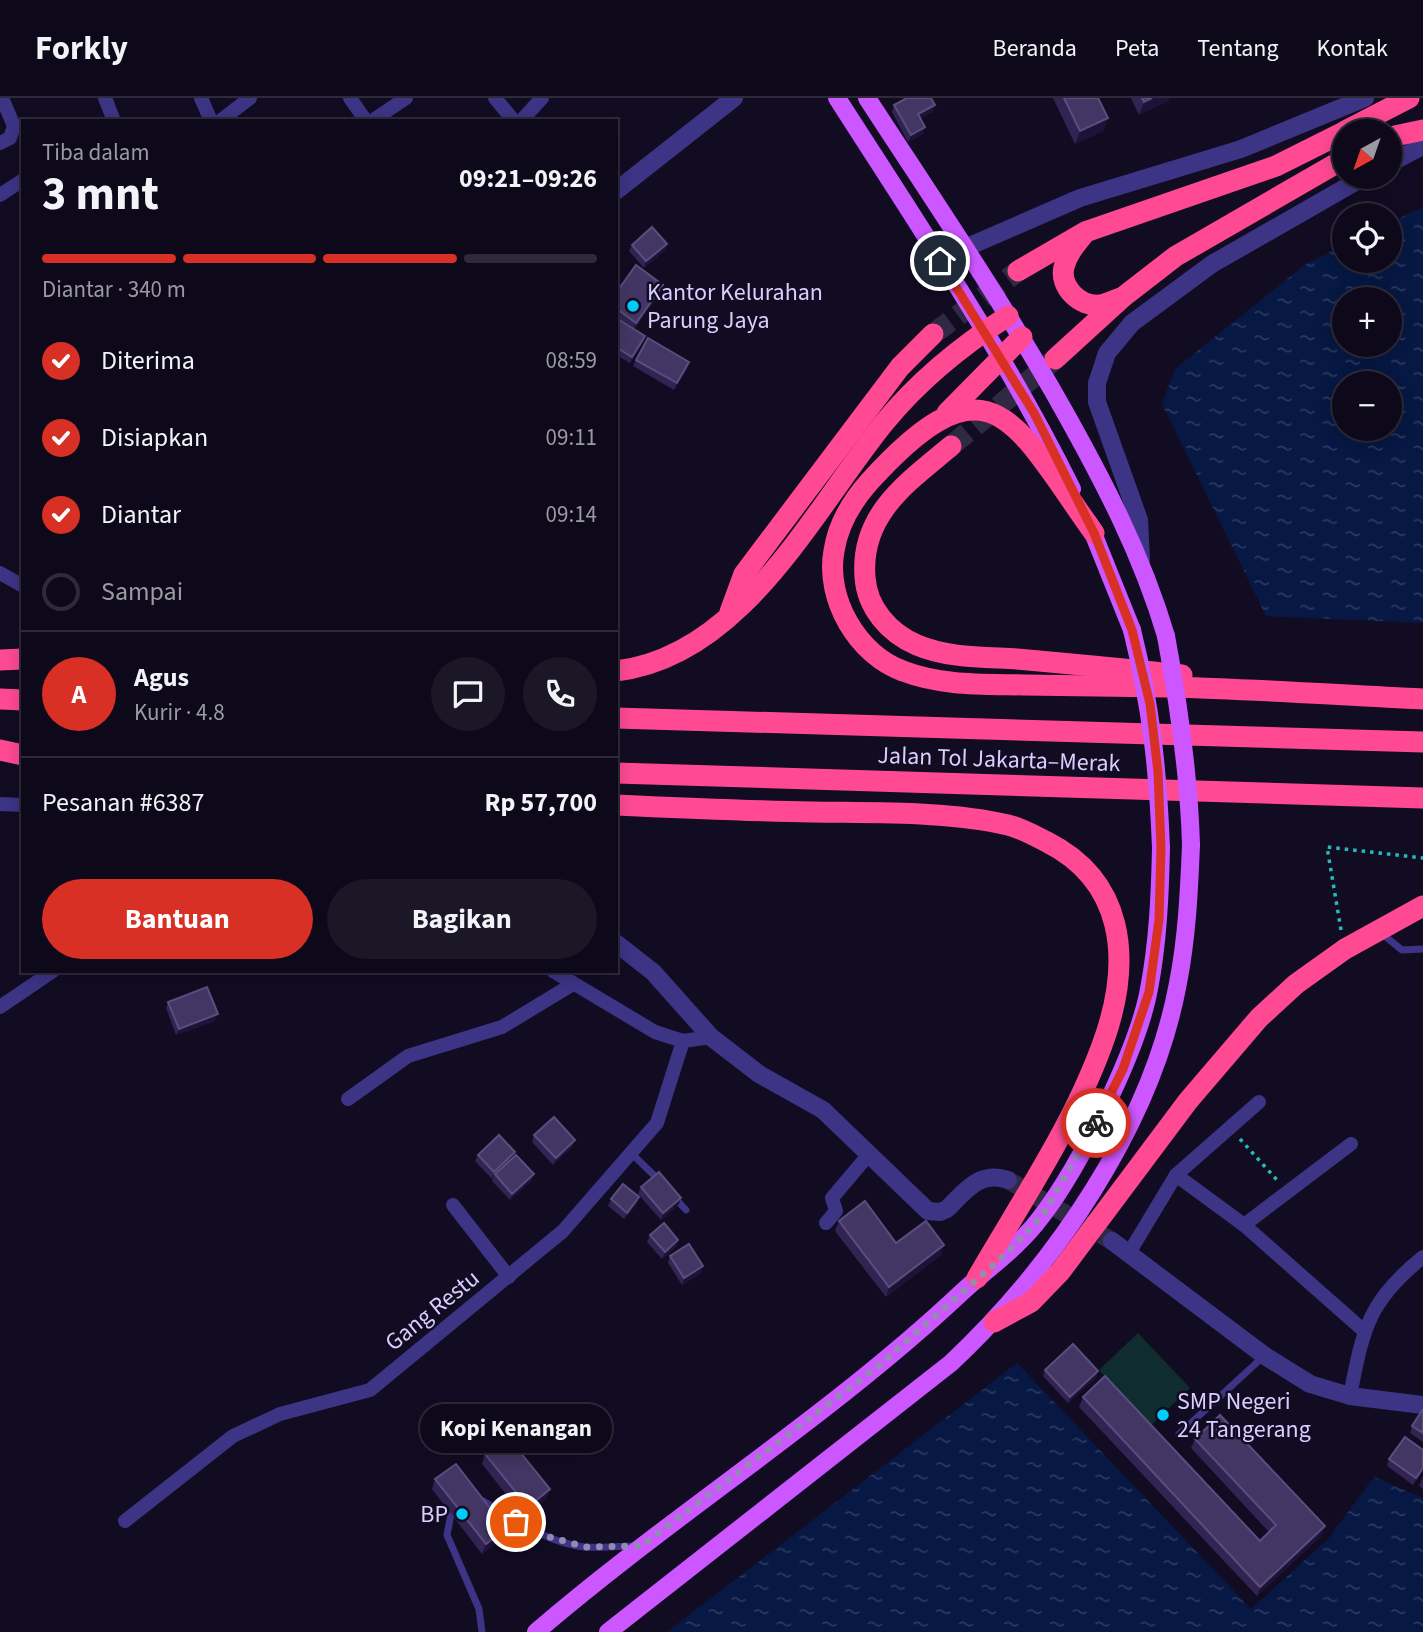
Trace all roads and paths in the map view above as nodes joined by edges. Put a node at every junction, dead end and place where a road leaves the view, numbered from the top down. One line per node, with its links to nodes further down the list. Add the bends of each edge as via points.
1 (2, 98): 25 (street, via 14,126 10,138)
2 (105, 98): 14 (street)
3 (201, 98): 15 (street)
4 (250, 98): 16 (street)
5 (350, 98): 17 (street)
6 (406, 98): 18 (street)
7 (495, 98): 19 (street)
8 (542, 98): 20 (street)
9 (734, 98): 30 (street)
10 (837, 98): 38 (main road)
11 (867, 98): 34 (main road)
12 (1366, 98): 34 (street, via 1241,149 1080,198)
13 (1409, 98): 21 (highway)
14 (113, 119)
15 (210, 119)
16 (223, 119)
17 (365, 119)
18 (375, 119)
19 (512, 119)
20 (523, 119)
21 (1368, 119)
22 (1423, 130): 23 (highway)
23 (1402, 134)
24 (1332, 137): 33 (highway, via 1276,166)
25 (0, 143)
26 (1423, 146): 27 (street)
27 (1402, 157)
28 (1332, 166): 36 (highway, via 1192,246)
29 (21, 181): 32 (street)
30 (618, 189)
31 (1344, 189): 46 (street, via 1202,272 1132,323 1107,353 1097,383 1097,402 1139,520)
32 (0, 195)
33 (1085, 232): 35 (highway); 36 (highway, via 1063,270 1068,290 1084,303 1100,305)
34 (965, 248): 37 (main road)
35 (1018, 271)
36 (1123, 297): 42 (highway)
37 (1008, 316): 38 (highway); 40 (main road)
38 (985, 331): 41 (main road); 49 (highway, via 923,380 885,422 760,587)
39 (933, 334): 49 (highway, via 900,367 744,574)
40 (1022, 337): 41 (highway); 46 (main road, via 1108,489)
41 (1002, 357): 43 (highway); 45 (main road)
42 (1055, 359)
43 (947, 414): 45 (highway, via 975,408 1007,421 1035,450); 53 (highway, via 880,471 848,510 839,530 833,563 838,598 861,642 879,658 900,670 951,684 1180,687)
44 (951, 446): 53 (highway, via 884,505 865,546 869,595 883,621 898,634 937,652)
45 (1094, 533): 100 (main road, bridge, via 1132,630 1150,704 1161,848 1159,920 1149,992 1123,1069 1043,1215)
46 (1140, 560): 101 (main road, bridge, via 1166,636 1189,780 1188,922 1178,986 1146,1090 1123,1137 1081,1206)
47 (0, 573): 48 (street)
48 (21, 585)
49 (729, 614): 52 (highway, via 709,636 682,652)
50 (21, 659): 51 (highway)
51 (0, 660)
52 (618, 671)
53 (1367, 696): 55 (highway)
54 (0, 699): 56 (highway)
55 (1423, 699)
56 (21, 700)
57 (618, 718): 58 (highway, Jalan Tol Jakarta–Merak)
58 (1423, 742)
59 (21, 747): 60 (highway)
60 (0, 748): 61 (highway)
61 (21, 754)
62 (618, 774): 64 (highway, Jalan Tol Jakarta–Merak)
63 (618, 793): 68 (highway)
64 (1423, 798)
65 (0, 804): 66 (street)
66 (21, 805)
67 (618, 806): 68 (highway)
68 (742, 810): 100 (highway, via 908,813 1008,825 1066,852 1095,878 1107,900 1118,932 1119,967 1106,1034 1062,1130)
69 (1423, 858): 73 (path, via 1326,848)
70 (1423, 906): 71 (highway)
71 (1377, 930): 73 (highway); 74 (lane, via 1402,950)
72 (618, 945): 79 (street, via 653,972)
73 (1345, 949): 101 (highway, via 1259,1018 1188,1101 1060,1272 1031,1303)
74 (1423, 949)
75 (50, 973): 78 (street)
76 (556, 973): 77 (street)
77 (573, 984): 80 (street, via 655,1032); 81 (street, via 492,1031 408,1056)
78 (0, 1007)
79 (710, 1037): 80 (street); 85 (street, via 751,1069 823,1110)
80 (682, 1041): 86 (street, Gang Restu, via 657,1123)
81 (348, 1099)
82 (1259, 1101): 83 (street)
83 (1230, 1128): 87 (street); 90 (path)
84 (1351, 1144): 90 (street)
85 (870, 1153): 88 (street, via 923,1208 934,1213 947,1209 982,1178); 94 (street, via 832,1198 836,1211)
86 (632, 1154): 89 (lane); 99 (street, Gang Restu, via 563,1231)
87 (1176, 1175): 95 (street); 97 (street)
88 (1008, 1180)
89 (664, 1185)
90 (1287, 1192): 95 (street)
91 (671, 1193): 93 (lane)
92 (453, 1205): 99 (street)
93 (686, 1210)
94 (826, 1223)
95 (1244, 1225): 102 (street)
96 (1111, 1241): 97 (street)
97 (1129, 1253): 103 (street)
98 (1423, 1257): 102 (street, via 1381,1299)
99 (509, 1277): 109 (street, Gang Restu, via 370,1390 280,1414 233,1436)
100 (977, 1278): 110 (main road, via 876,1368)
101 (994, 1322): 113 (main road, via 904,1401)
102 (1363, 1330): 104 (street)
103 (1265, 1356): 104 (street, via 1310,1384); 106 (lane)
104 (1350, 1396): 105 (street)
105 (1423, 1405)
106 (1179, 1434)
107 (472, 1499): 110 (lane, via 562,1542 586,1547)
108 (451, 1514): 111 (lane, via 447,1535 479,1609)
109 (125, 1521)
110 (641, 1546): 112 (main road)
111 (482, 1632)
112 (536, 1632)
113 (608, 1632)

